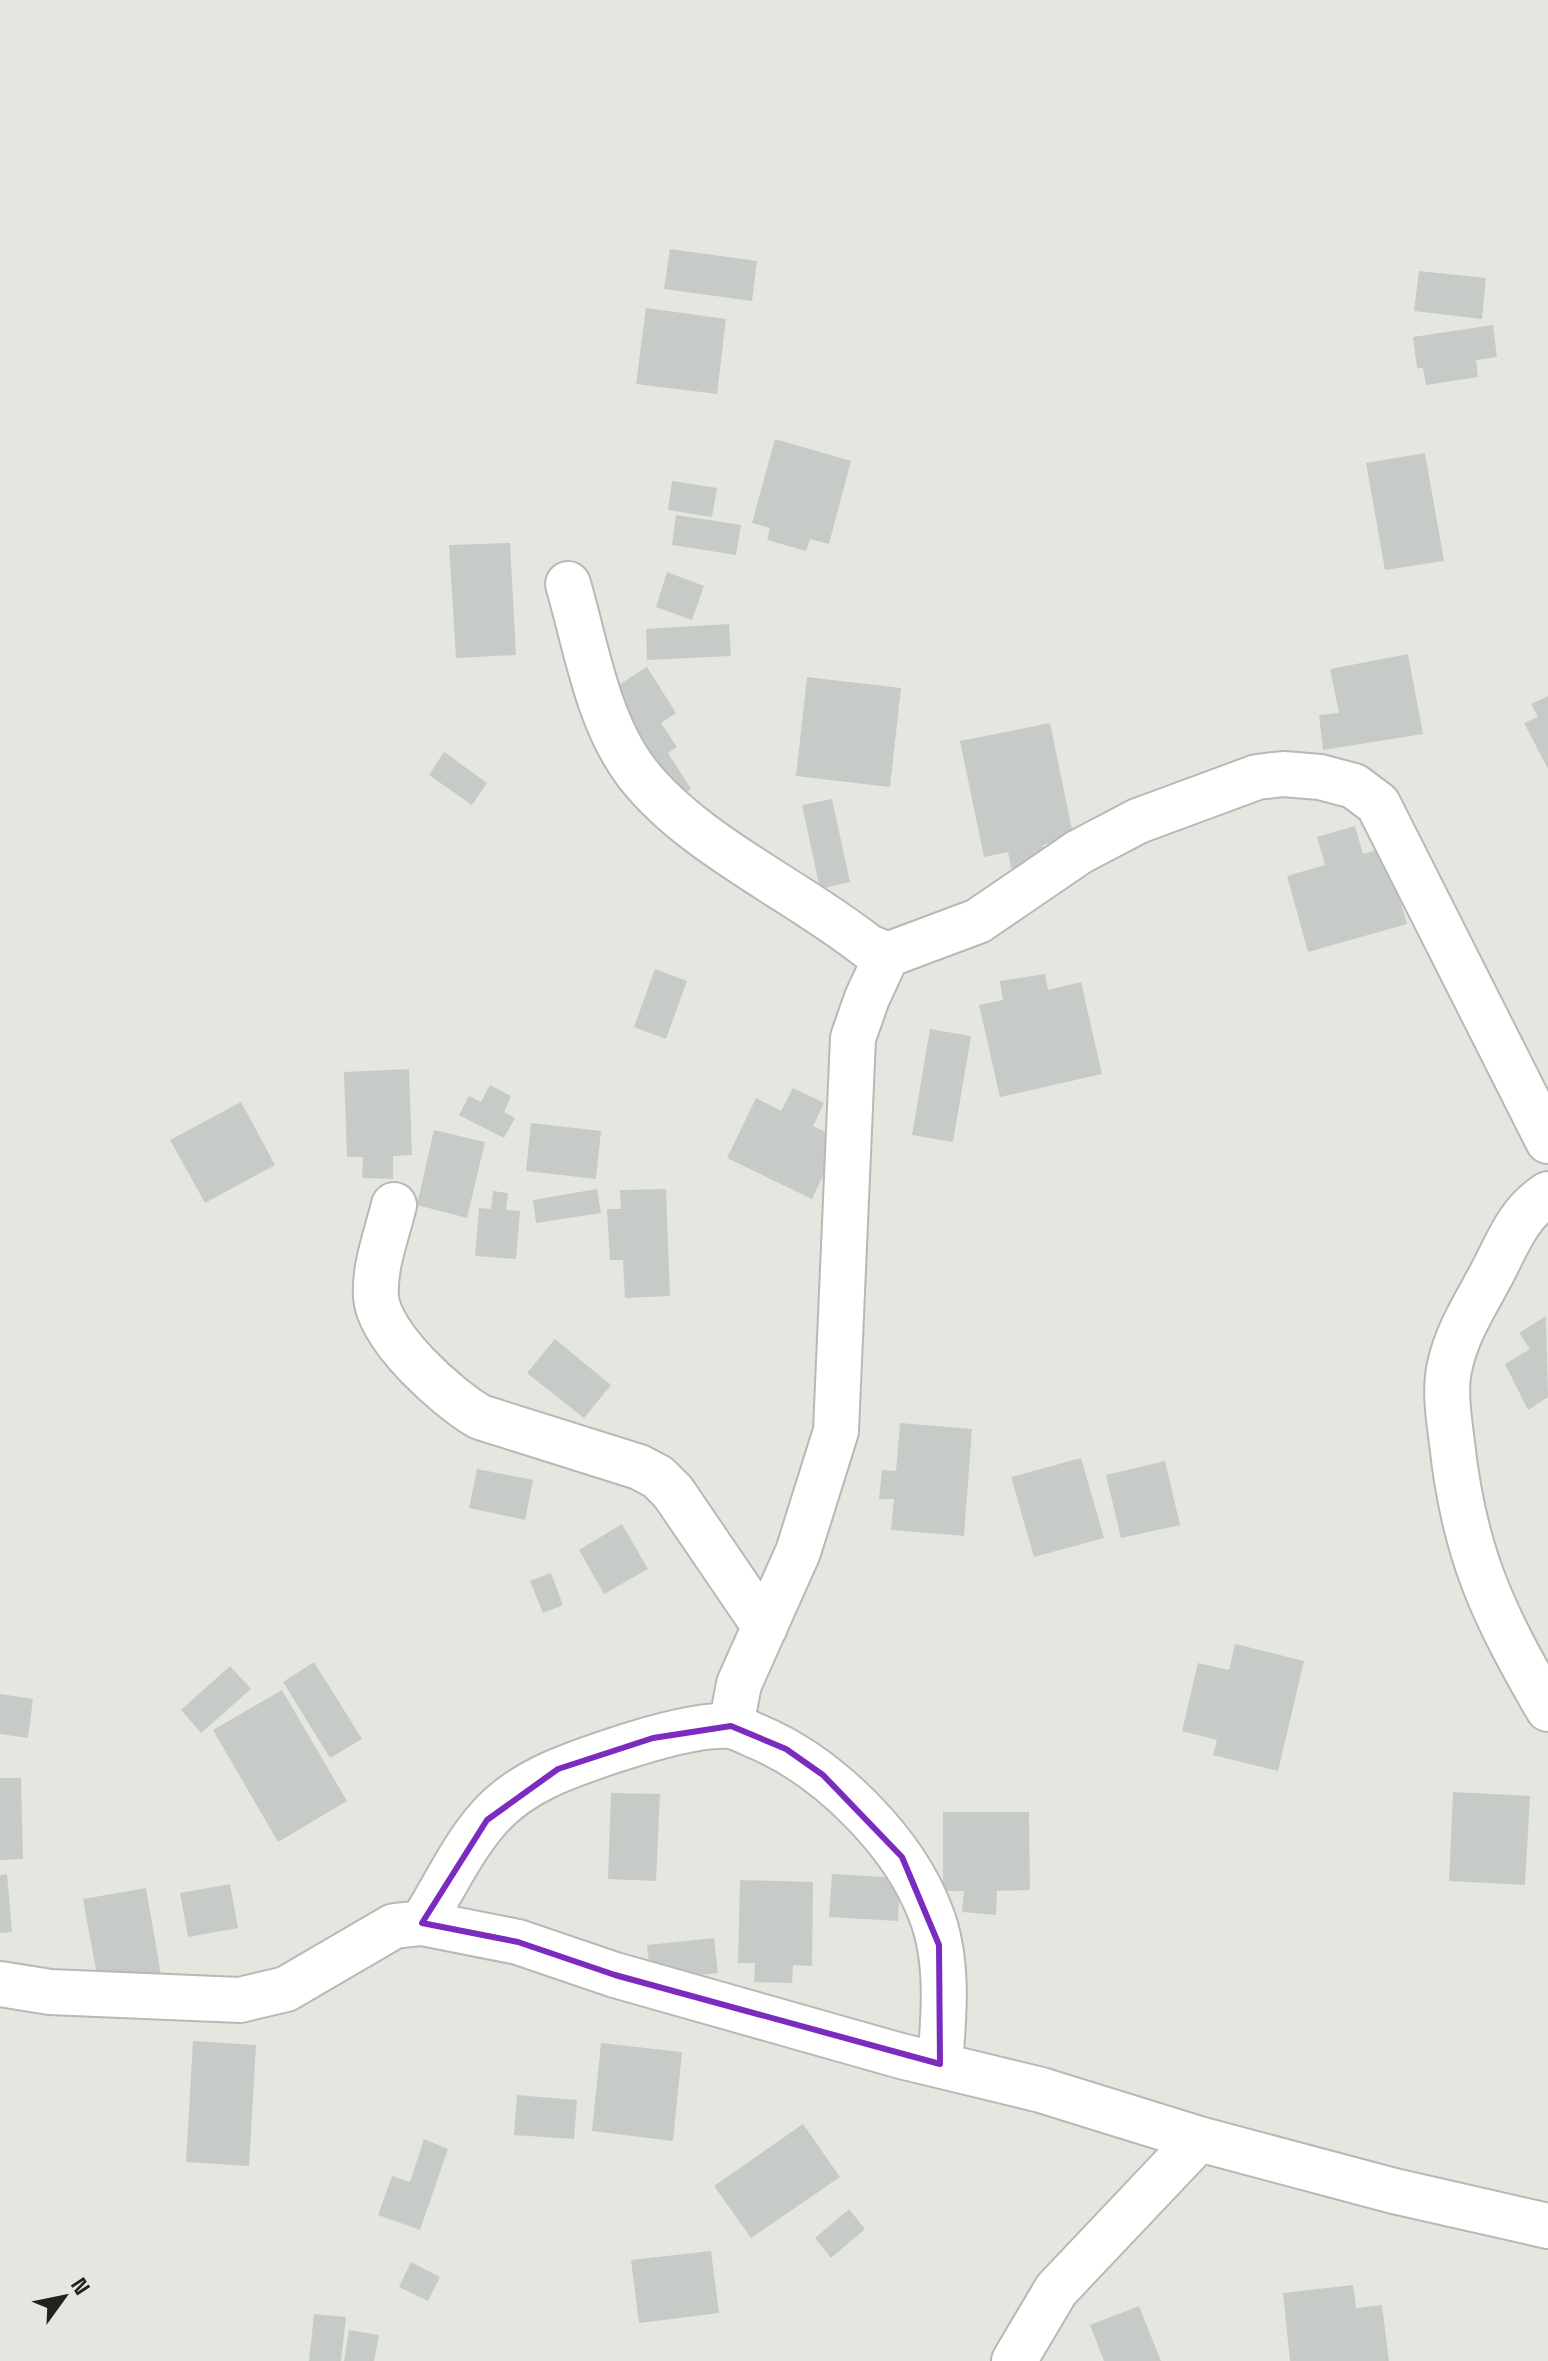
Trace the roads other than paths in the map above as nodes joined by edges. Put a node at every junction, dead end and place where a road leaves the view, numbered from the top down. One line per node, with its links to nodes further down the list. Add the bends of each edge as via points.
1 (568, 584): 2 (street, via 604,709 635,771 673,813)
2 (887, 955): 3 (street, via 978,921 1079,852 1165,810 1257,777 1283,774 1354,786 1378,804); 6 (street, via 853,1038 836,1431 798,1552)
3 (1548, 1141)
4 (1548, 1194): 7 (street, via 1528,1207 1510,1236 1463,1327 1449,1380 1458,1502 1470,1549 1493,1610)
5 (394, 1205): 6 (street, via 376,1298 392,1336 458,1404 480,1417 658,1477)
6 (765, 1627): 8 (street, via 739,1684)
7 (1548, 1709)
8 (731, 1726): 9 (street, via 653,1738 558,1769 516,1794 487,1820); 11 (street, via 786,1749 823,1775 902,1857 931,1915 939,1945 944,2015)
9 (422, 1923): 10 (street, via 394,1926 286,1989 240,2000 50,1992); 11 (street, via 518,1942 615,1975)
10 (0, 1984)
11 (940, 2064): 12 (street)
12 (1199, 2139): 13 (street); 14 (street, via 1056,2290)
13 (1548, 2226)
14 (1014, 2361)

